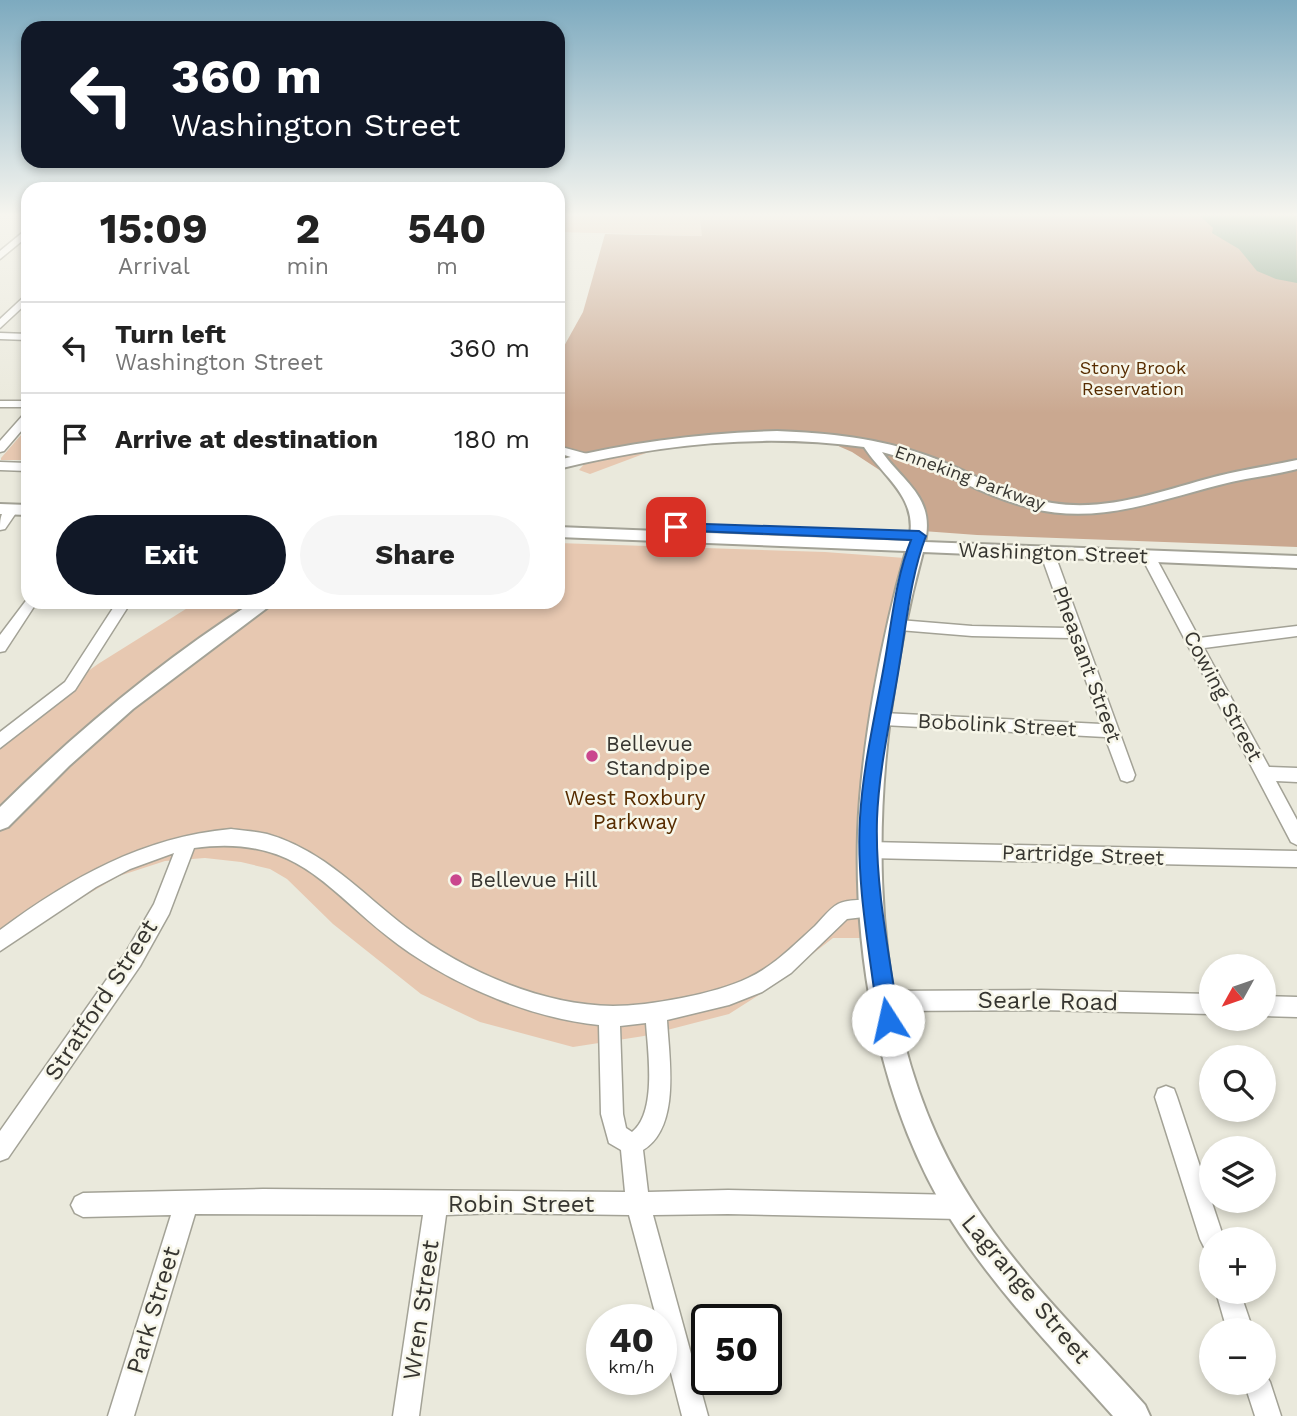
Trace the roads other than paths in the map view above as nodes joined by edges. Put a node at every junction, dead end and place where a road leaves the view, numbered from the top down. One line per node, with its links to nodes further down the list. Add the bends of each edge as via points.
1 (21, 303): 2 (street)
2 (0, 325)
3 (0, 336): 4 (street)
4 (21, 337)
5 (0, 404): 6 (street)
6 (21, 404)
7 (21, 425): 9 (street)
8 (870, 444): 11 (main road, Enneking Parkway, via 805,435 757,436 679,442); 13 (main road, Enneking Parkway, via 905,453 1014,498 1079,510 1133,504); 20 (main road, Lagrange Street, via 877,459 914,499 920,516)
9 (0, 448)
10 (565, 451): 11 (street)
11 (587, 458): 12 (main road, Enneking Parkway)
12 (565, 463)
13 (1297, 464)
14 (0, 466): 15 (street)
15 (21, 467)
16 (13, 510): 18 (street)
17 (565, 522): 20 (main road, Washington Street)
18 (0, 526)
19 (565, 532): 20 (main road, Washington Street)
20 (916, 542): 21 (main road, Washington Street); 22 (main road, Washington Street); 28 (main road, Lagrange Street)
21 (1297, 550)
22 (1047, 552): 23 (main road, Washington Street); 30 (street, Pheasant Street)
23 (1149, 556): 24 (main road, Washington Street); 31 (street, Cowing Street)
24 (1297, 562)
25 (25, 609): 32 (street)
26 (120, 609): 35 (street, via 70,686)
27 (256, 609): 41 (main road, via 137,694)
28 (898, 625): 30 (street); 33 (main road, Lagrange Street)
29 (1297, 631): 31 (street)
30 (1076, 633): 36 (street, Pheasant Street)
31 (1195, 644): 38 (street, Cowing Street)
32 (0, 647)
33 (883, 719): 36 (street, Bobolink Street); 44 (main road, Lagrange Street, via 872,780)
34 (0, 724): 35 (street)
35 (20, 725): 37 (street)
36 (1111, 731): 39 (street, Pheasant Street)
37 (0, 741)
38 (1264, 774): 40 (street); 42 (street, Cowing Street)
39 (1127, 775)
40 (1297, 775)
41 (0, 821)
42 (1297, 837)
43 (187, 842): 47 (street, via 114,867); 53 (street, via 231,837 291,850 417,946 489,986 558,1007); 56 (street, Stratford Street, via 162,908 133,959)
44 (868, 850): 45 (street, Partridge Street); 46 (main road, Lagrange Street)
45 (1297, 859)
46 (873, 909): 48 (main road, Lagrange Street); 52 (street, via 843,911 762,981 721,998)
47 (0, 942)
48 (885, 1001): 49 (street, Searle Road); 61 (main road, Lagrange Street, via 896,1058 918,1125)
49 (1199, 1004)
50 (1276, 1006): 51 (street)
51 (1297, 1007)
52 (656, 1011): 53 (street); 55 (street, via 654,1124 641,1140)
53 (609, 1016): 55 (street, via 612,1114 617,1135)
54 (1166, 1097): 62 (street)
55 (631, 1144): 59 (street)
56 (0, 1150)
57 (186, 1204): 58 (street, Robin Street); 60 (street, Robin Street); 64 (street, Park Street)
58 (436, 1204): 59 (street, Robin Street); 65 (street, Wren Street)
59 (638, 1204): 61 (street, Robin Street); 66 (street)
60 (83, 1205)
61 (959, 1207): 67 (main road, Lagrange Street, via 997,1261)
62 (1208, 1227)
63 (1261, 1395): 68 (street)
64 (121, 1416)
65 (406, 1416)
66 (695, 1416)
67 (1134, 1416)
68 (1268, 1416)

